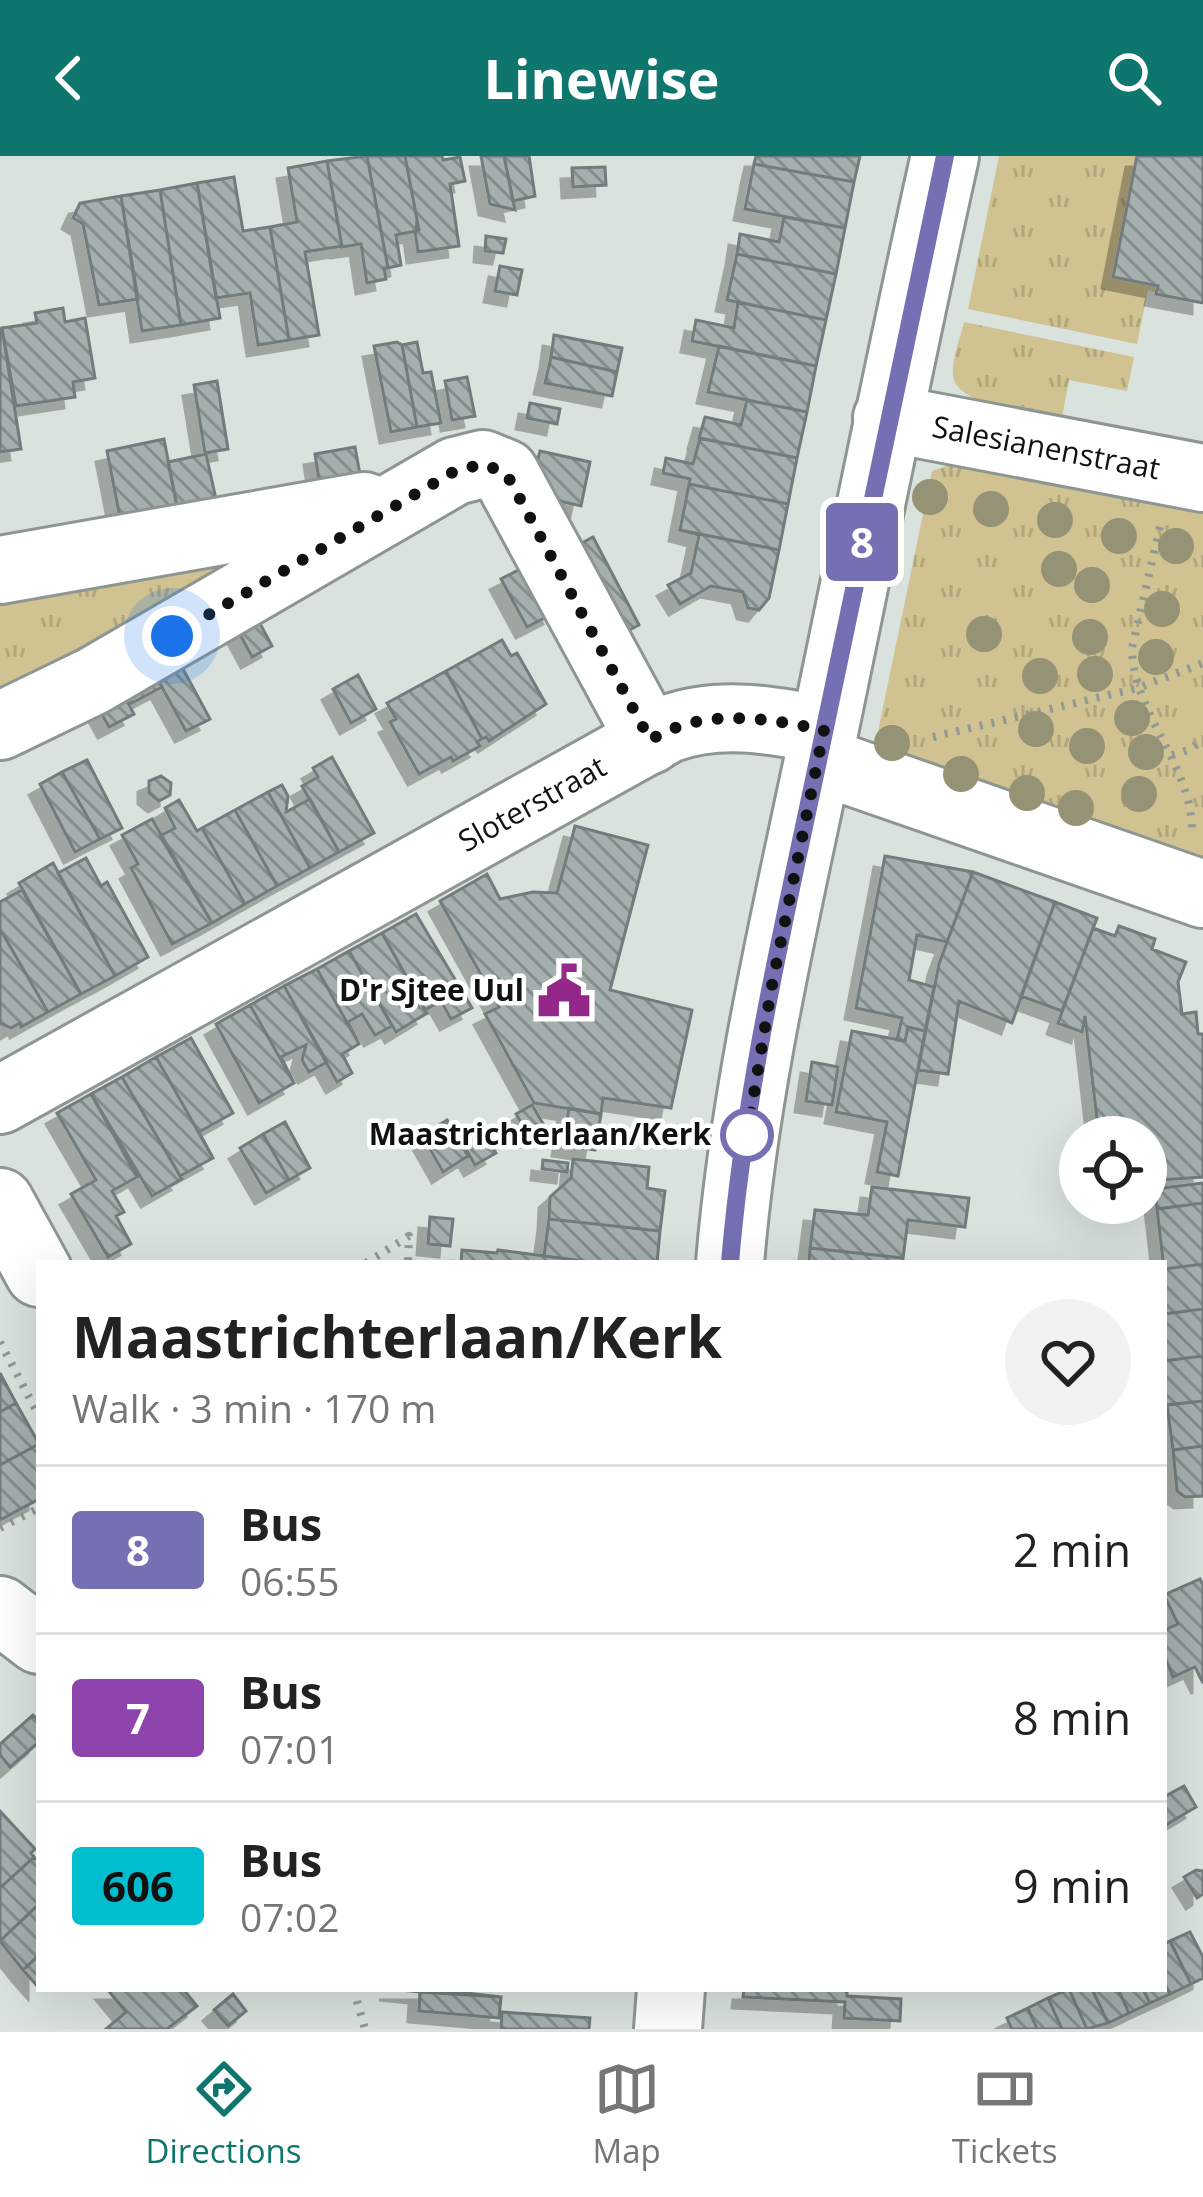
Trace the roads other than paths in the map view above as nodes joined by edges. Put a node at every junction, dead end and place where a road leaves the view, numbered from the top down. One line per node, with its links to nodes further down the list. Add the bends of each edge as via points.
1 (946, 156): 2 (street)
2 (887, 418): 3 (street, Salesianenstraat); 8 (street)
3 (1188, 475)
4 (409, 498): 5 (street); 6 (street); 7 (street, via 455,471 483,464 506,473)
5 (0, 570)
6 (0, 727)
7 (650, 740): 8 (street, Sloterstraat, via 692,720 732,717); 10 (street, Sloterstraat)
8 (821, 745): 9 (street, Sloterstraat, via 898,788); 12 (street, via 757,1069)
9 (1193, 891)
10 (0, 1100)
11 (0, 1202): 13 (street)
12 (730, 1260)
13 (36, 1268)
14 (0, 1610): 15 (street)
15 (36, 1638)
16 (670, 1992): 17 (street)
17 (668, 2029)

